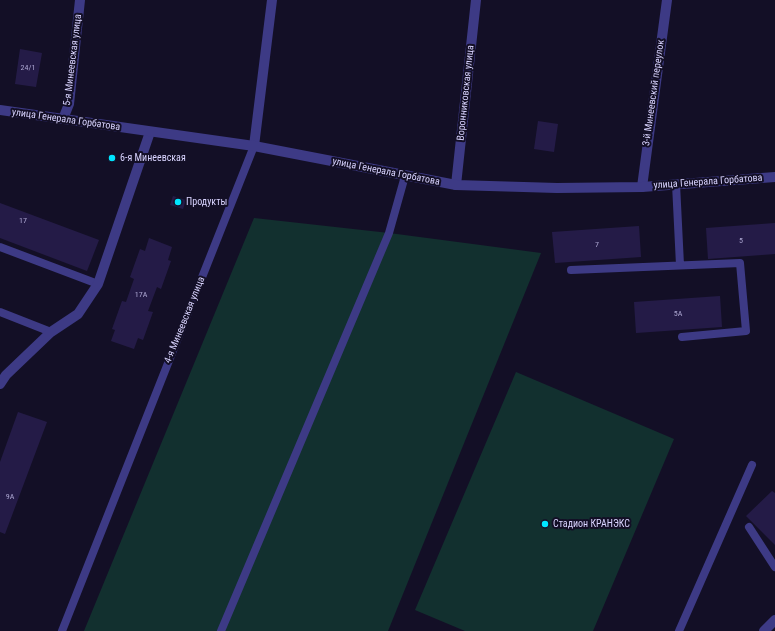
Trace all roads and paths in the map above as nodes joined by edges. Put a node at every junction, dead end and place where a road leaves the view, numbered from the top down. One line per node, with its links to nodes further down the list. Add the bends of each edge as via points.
1 (80, 0): 6 (street, 5-я Минеевская улица, via 68,104)
2 (272, 0): 8 (street, 4-я Минеевская улица)
3 (476, 0): 12 (street, Воронниковская улица)
4 (667, 0): 13 (street, 3-й Минеевский переулок)
5 (0, 110): 6 (street, улица Генерала Горбатова)
6 (63, 119): 7 (street, улица Генерала Горбатова)
7 (150, 132): 8 (street, улица Генерала Горбатова); 17 (street)
8 (254, 146): 9 (street, улица Генерала Горбатова); 26 (lane, 4-я Минеевская улица)
9 (405, 176): 12 (street, улица Генерала Горбатова); 27 (lane, via 389,233)
10 (775, 177): 11 (street, улица Генерала Горбатова)
11 (676, 184): 13 (street, улица Генерала Горбатова); 15 (lane)
12 (456, 185): 13 (street, улица Генерала Горбатова, via 557,188)
13 (642, 186)
14 (0, 247): 17 (lane)
15 (680, 265): 16 (lane); 20 (lane, via 740,263 746,331)
16 (571, 270)
17 (98, 284): 19 (street, via 78,314)
18 (0, 312): 19 (lane)
19 (51, 332): 21 (street)
20 (682, 337)
21 (0, 384)
22 (752, 465): 28 (lane)
23 (749, 527): 24 (lane)
24 (775, 567)
25 (775, 620): 29 (street)
26 (62, 631)
27 (221, 631)
28 (679, 631)
29 (764, 631)

